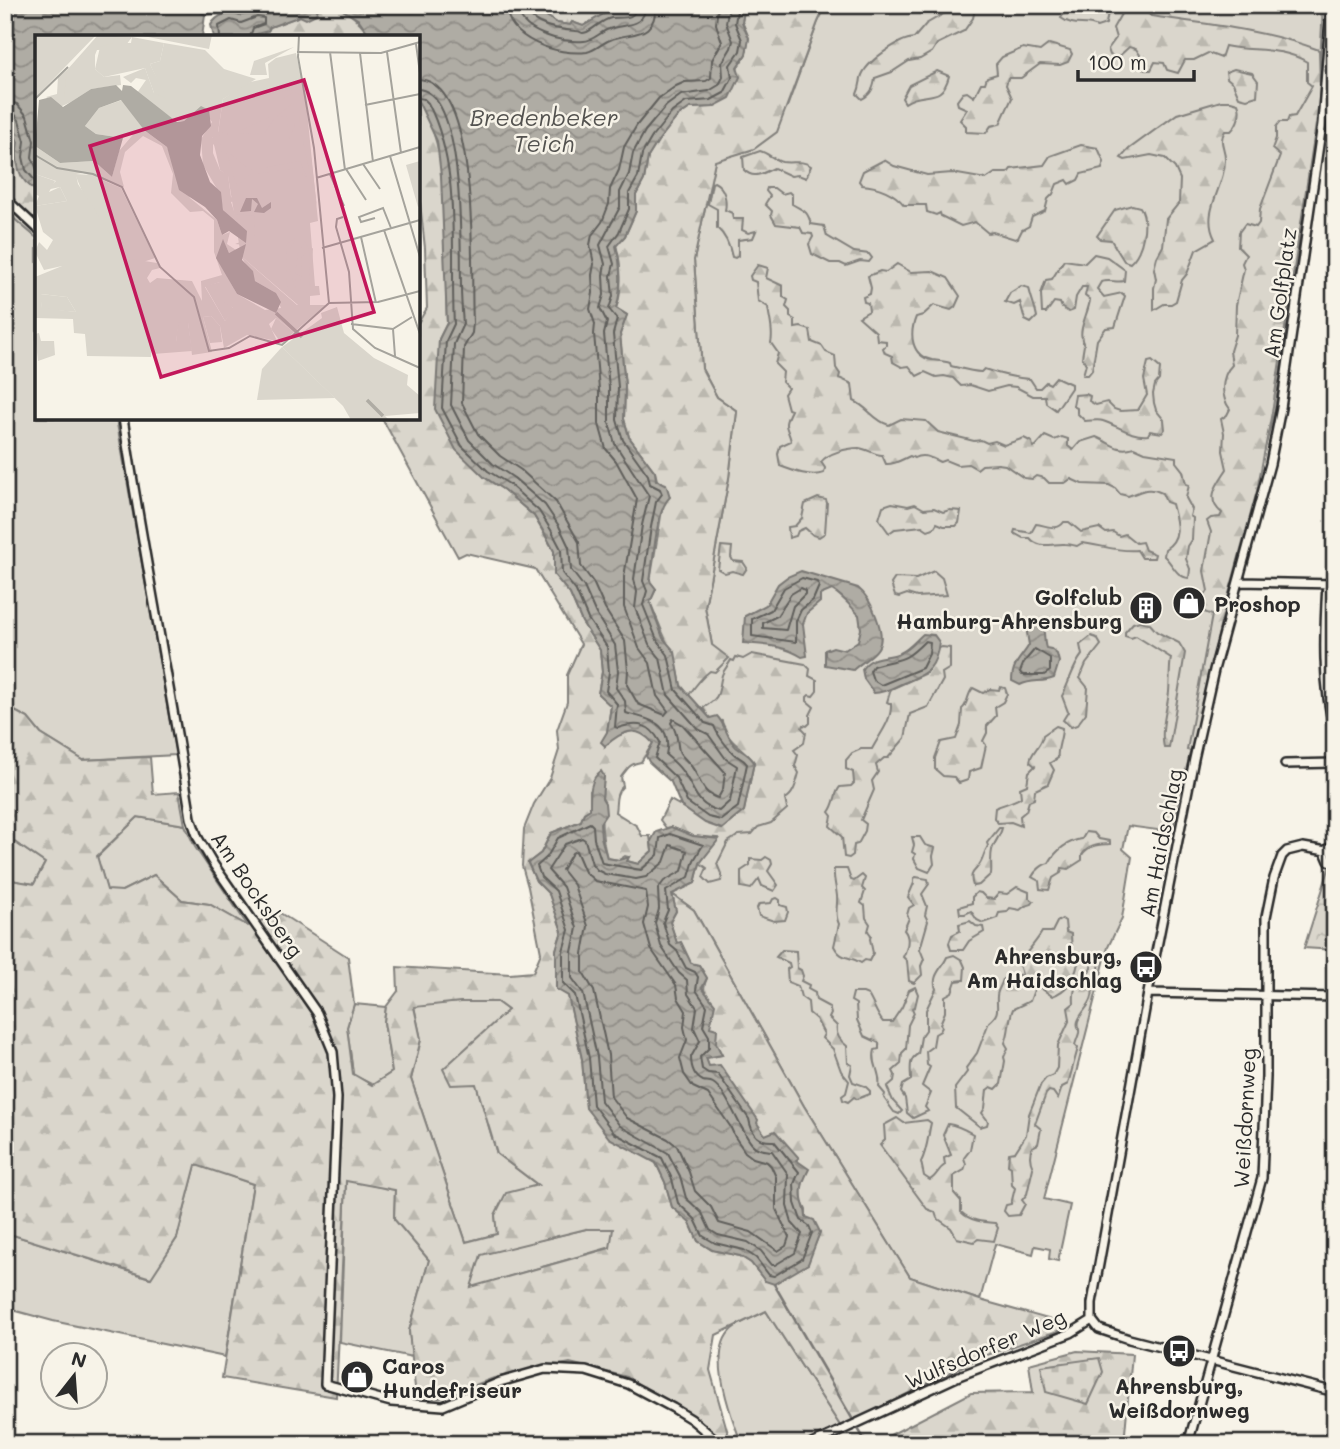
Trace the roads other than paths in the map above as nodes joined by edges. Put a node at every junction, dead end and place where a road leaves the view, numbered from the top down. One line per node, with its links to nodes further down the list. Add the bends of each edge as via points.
1 (1331, 5): 5 (street, Am Golfplatz, via 1321,124 1282,408)
2 (5, 198): 3 (street)
3 (35, 226)
4 (123, 420): 19 (street, Am Bocksberg, via 191,818 214,864 317,1013 333,1052 337,1098 325,1384 391,1402 443,1406 545,1369 586,1370 628,1384 673,1408)
5 (1238, 582): 6 (street); 13 (street, Am Haidschlag, via 1213,670)
6 (1331, 584): 7 (street, via 1324,635 1326,689)
7 (1335, 734)
8 (1335, 763): 9 (street)
9 (1285, 764)
10 (1335, 845): 11 (street)
11 (1326, 851): 12 (street, via 1327,859); 14 (street, Weißdornweg, via 1295,848 1279,863 1266,917)
12 (1335, 863)
13 (1148, 993): 14 (street); 16 (street, Am Haidschlag)
14 (1265, 997): 15 (street); 17 (street, Weißdornweg, via 1262,1178)
15 (1335, 998)
16 (1092, 1320): 17 (street, Wulfsdorfer Weg, via 1107,1332); 20 (street, Wulfsdorfer Weg)
17 (1210, 1360): 18 (street, Wulfsdorfer Weg); 21 (street, Weißdornweg)
18 (1335, 1392)
19 (721, 1444)
20 (812, 1444)
21 (1188, 1444)

